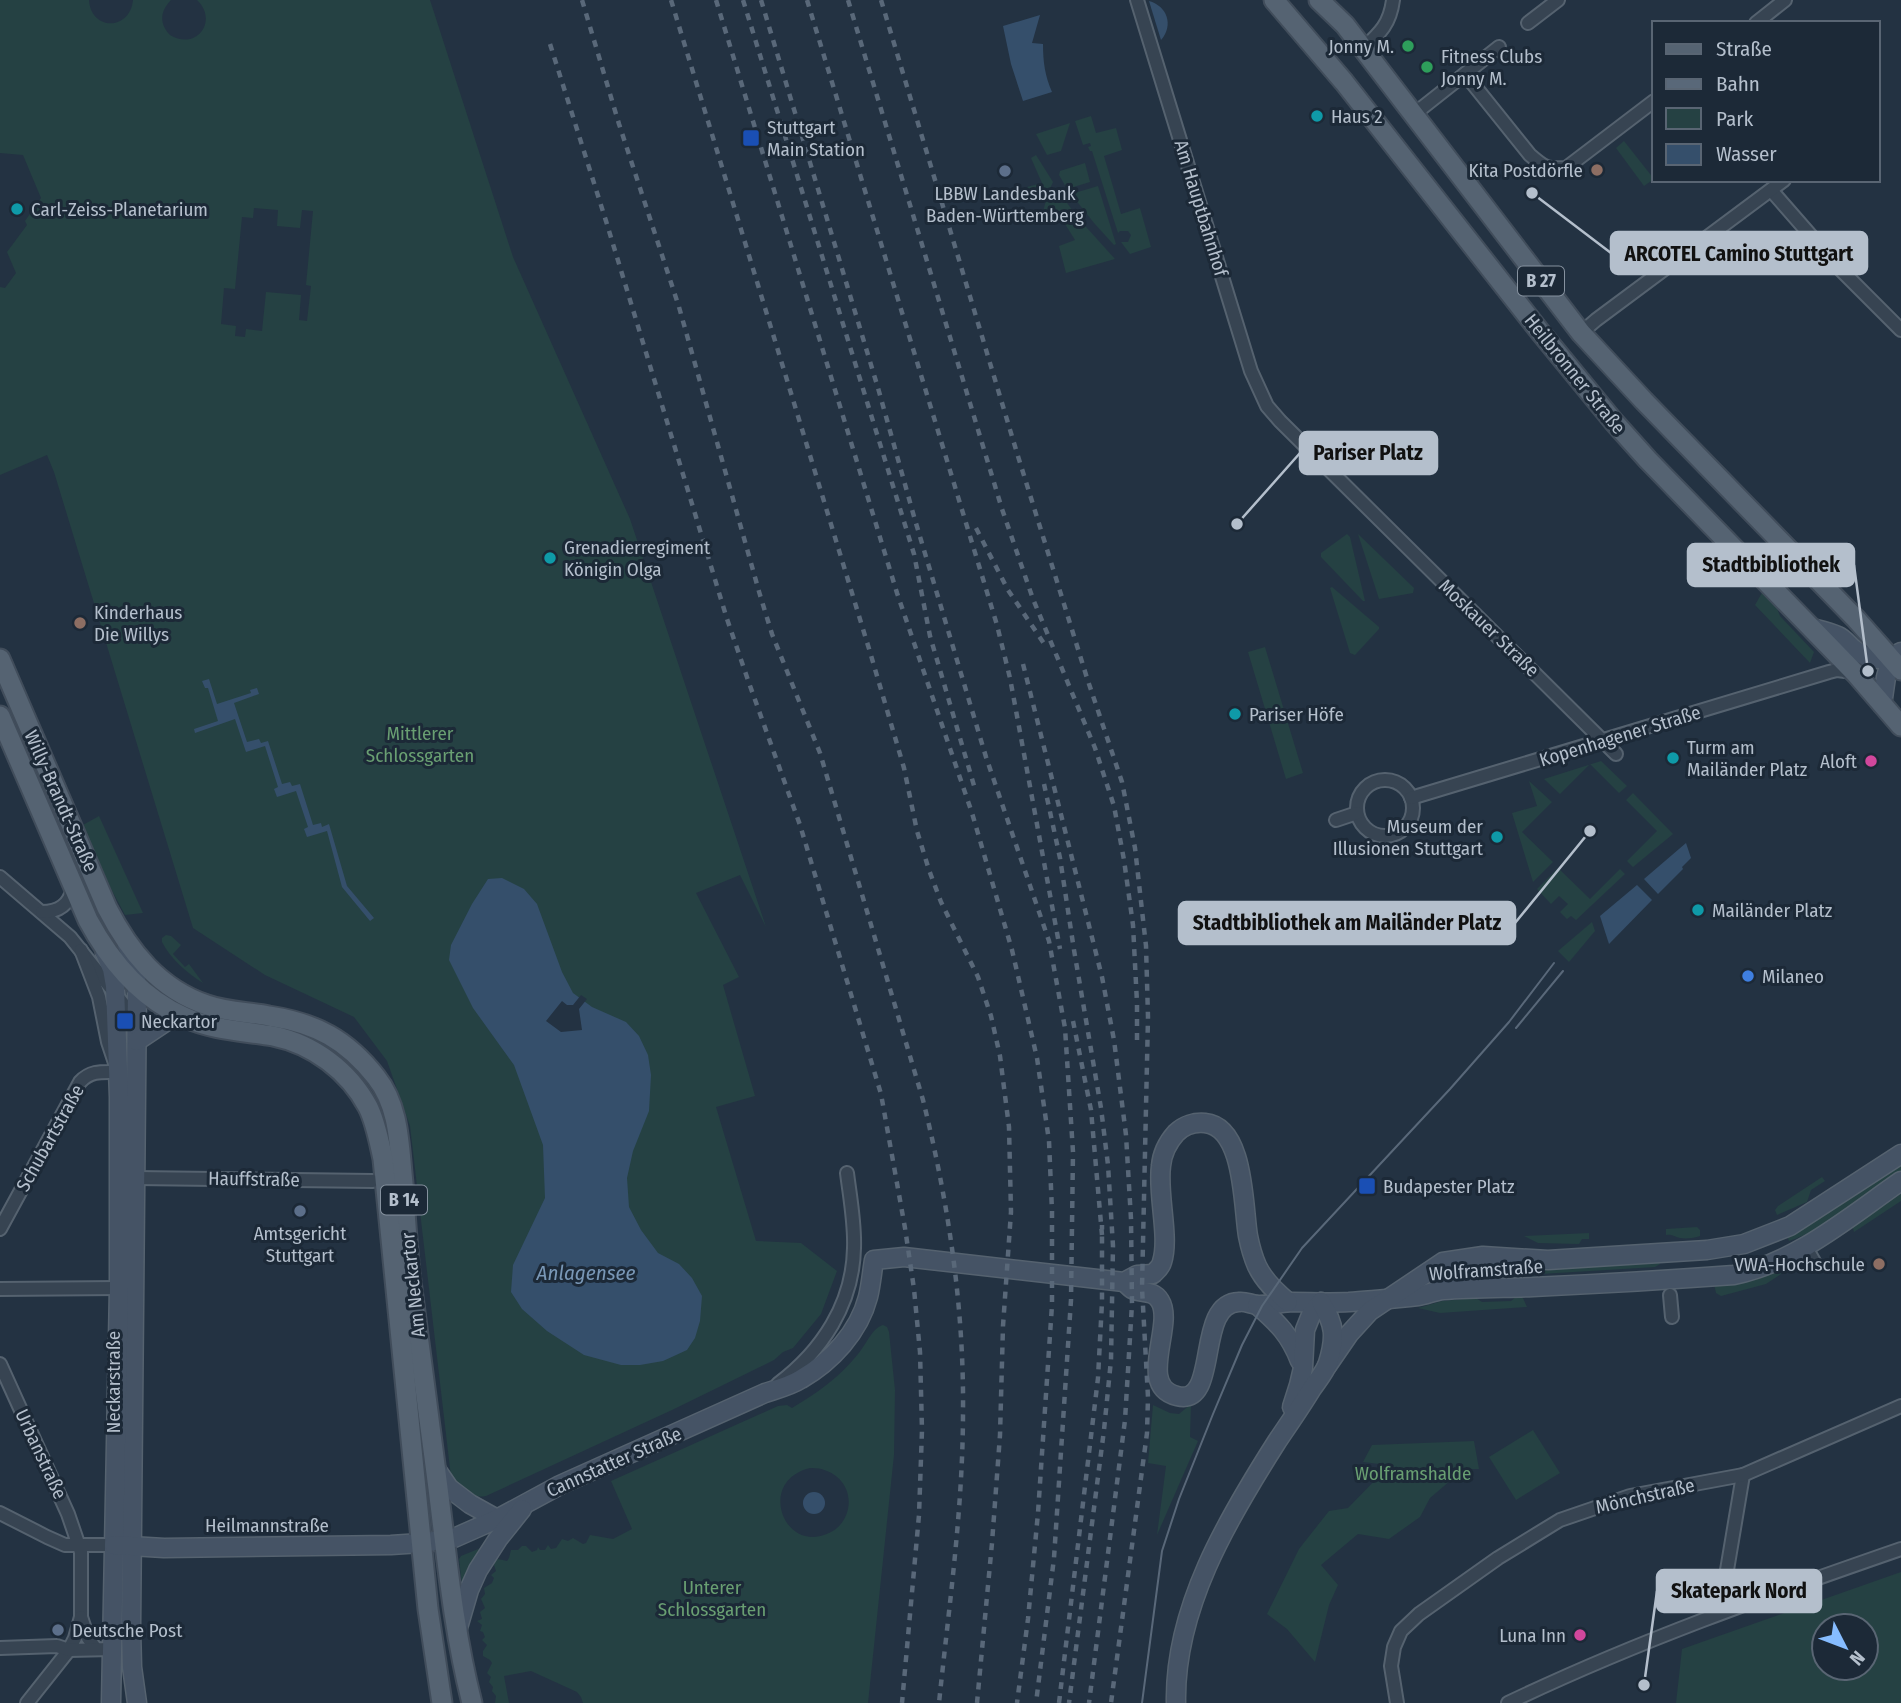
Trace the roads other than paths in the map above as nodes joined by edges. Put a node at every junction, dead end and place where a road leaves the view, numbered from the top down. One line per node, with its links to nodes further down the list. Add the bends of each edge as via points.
1 (1137, 0): 18 (street, Am Hauptbahnhof, via 1258,388 1273,413)
2 (1274, 0): 19 (main road, Heilbronner Straße / B 27, via 1579,381 1648,460)
3 (1319, 0): 10 (main road, Heilbronner Straße / B 27)
4 (1393, 0): 10 (street, via 1386,26)
5 (1558, 0): 8 (street)
6 (1785, 0): 7 (street)
7 (1759, 21)
8 (1528, 23)
9 (1499, 47): 11 (street)
10 (1363, 49): 13 (main road, Heilbronner Straße / B 27)
11 (1465, 74): 12 (street, via 1530,155 1549,169 1566,168); 13 (street)
12 (1652, 103)
13 (1413, 115): 17 (main road, Heilbronner Straße / B 27)
14 (1781, 182): 15 (street)
15 (1771, 190): 16 (street); 17 (street)
16 (1901, 330)
17 (1581, 333): 22 (main road, Heilbronner Straße / B 27)
18 (1363, 503): 28 (street, Moskauer Straße)
19 (1812, 628): 20 (main road, Heilbronner Straße / B 27); 22 (main road, via 1840,636 1869,657)
20 (1830, 647): 23 (main road, Heilbronner Straße / B 27); 24 (street)
21 (0, 659): 37 (main road, Willy-Brandt-Straße / B 14, via 107,908)
22 (1898, 660): 25 (main road, via 1886,677)
23 (1853, 671): 24 (street, Kopenhagener Straße); 25 (main road, Heilbronner Straße / B 27)
24 (1829, 672): 28 (street, Kopenhagener Straße)
25 (1882, 705): 27 (main road, Heilbronner Straße / B 27)
26 (0, 716): 34 (main road, Willy-Brandt-Straße / B 14)
27 (1901, 726)
28 (1604, 741): 29 (street, Moskauer Straße); 30 (street, Kopenhagener Straße)
29 (1616, 754)
30 (1411, 799): 31 (street, via 1401,785 1379,780 1359,795); 31 (street, via 1408,824 1393,835 1366,830)
31 (1357, 813): 32 (street)
32 (1336, 820)
33 (0, 877): 35 (street)
34 (74, 888): 35 (street, via 62,908); 36 (main road, Willy-Brandt-Straße / B 14)
35 (42, 912): 38 (street)
36 (97, 937): 39 (main road, Willy-Brandt-Straße / B 14); 40 (main road, Neckarstraße, via 112,969)
37 (126, 942): 39 (main road, Neckarstraße); 72 (main road, Am Neckartor / B 14, via 147,967 183,995 217,1008 286,1019 327,1032 379,1080 398,1131 410,1271)
38 (81, 950): 40 (street); 45 (street)
39 (138, 986): 41 (main road, Am Neckartor / B 14); 42 (main road, Neckarstraße)
40 (116, 994): 42 (street); 45 (main road, Neckarstraße)
41 (185, 1018): 43 (main road, via 167,1021); 78 (main road, Am Neckartor / B 14, via 301,1044 339,1069 368,1108 383,1159)
42 (137, 1021): 43 (main road, Neckarstraße)
43 (137, 1041): 44 (main road, Neckarstraße)
44 (136, 1062): 45 (street); 48 (main road, Neckarstraße)
45 (117, 1067): 51 (street, Schubartstraße, via 88,1074 80,1082); 58 (main road, Neckarstraße)
46 (1901, 1154): 53 (main road, Wolframstraße, via 1779,1232 1723,1248)
47 (847, 1173): 69 (street, via 855,1248 843,1304 814,1352)
48 (135, 1178): 49 (street, Hauffstraße); 81 (main road, Neckarstraße)
49 (373, 1181)
50 (1901, 1181): 52 (main road, Wolframstraße)
51 (0, 1229)
52 (1804, 1246): 55 (street); 57 (main road, Wolframstraße, via 1753,1271)
53 (1667, 1252): 54 (main road, Wolframstraße, via 1548,1260); 57 (main road)
54 (1470, 1258): 60 (main road, via 1452,1269 1451,1280); 61 (main road, Wolframstraße, via 1443,1262)
55 (1816, 1265)
56 (1125, 1282): 62 (main road, via 1153,1274 1162,1265 1161,1167 1176,1133 1198,1122 1210,1124 1232,1145 1257,1267); 64 (main road, via 1161,1301 1158,1378 1163,1388 1178,1397 1197,1390 1214,1323 1224,1306 1237,1302); 69 (main road, Cannstatter Straße, via 904,1257 874,1260 861,1315 835,1354 808,1375)
57 (1670, 1287): 60 (main road, Wolframstraße); 65 (street)
58 (119, 1288): 59 (street); 80 (main road, Neckarstraße)
59 (0, 1289)
60 (1458, 1289): 61 (main road, Wolframstraße)
61 (1388, 1298): 63 (main road); 67 (main road, via 1356,1325)
62 (1288, 1302): 63 (main road); 64 (main road)
63 (1321, 1302): 67 (main road, via 1334,1336); 68 (main road, via 1305,1330)
64 (1258, 1305): 68 (main road, via 1282,1326)
65 (1672, 1317)
66 (0, 1364): 79 (street, Urbanstraße)
67 (1327, 1366): 71 (main road)
68 (1303, 1368): 71 (main road)
69 (765, 1393): 74 (main road, Cannstatter Straße)
70 (1901, 1406): 73 (street, Mönchstraße)
71 (1277, 1442): 94 (main road, via 1198,1587 1180,1651)
72 (436, 1469): 76 (main road, via 449,1488); 77 (main road, Am Neckartor / B 14)
73 (1743, 1475): 83 (street, via 1726,1576); 95 (street, Mönchstraße, via 1595,1507 1560,1520 1498,1558 1401,1631 1391,1667)
74 (528, 1502): 76 (main road, Cannstatter Straße); 85 (main road, via 482,1562)
75 (0, 1513): 79 (street, via 47,1538 65,1545)
76 (497, 1519): 77 (main road, Cannstatter Straße)
77 (445, 1541): 78 (main road, Heilmannstraße); 85 (main road, B 14)
78 (421, 1543): 81 (main road, Heilmannstraße); 92 (main road, B 14)
79 (79, 1544): 80 (street); 84 (street, Neckarstraße)
80 (114, 1545): 81 (main road, Heilmannstraße); 87 (main road, Neckarstraße)
81 (133, 1546): 91 (main road, Neckarstraße, via 131,1653)
82 (1901, 1549): 83 (street)
83 (1728, 1610): 96 (street)
84 (81, 1617): 87 (street, Neckarstraße, via 88,1638); 88 (street, Neckarstraße)
85 (457, 1631): 93 (main road, B 14)
86 (0, 1648): 88 (street, via 57,1646)
87 (104, 1649): 88 (street); 90 (main road, Neckarstraße)
88 (69, 1650): 89 (street, Neckarstraße)
89 (27, 1703)
90 (111, 1703)
91 (137, 1703)
92 (442, 1703)
93 (472, 1703)
94 (1176, 1703)
95 (1397, 1703)
96 (1508, 1703)

